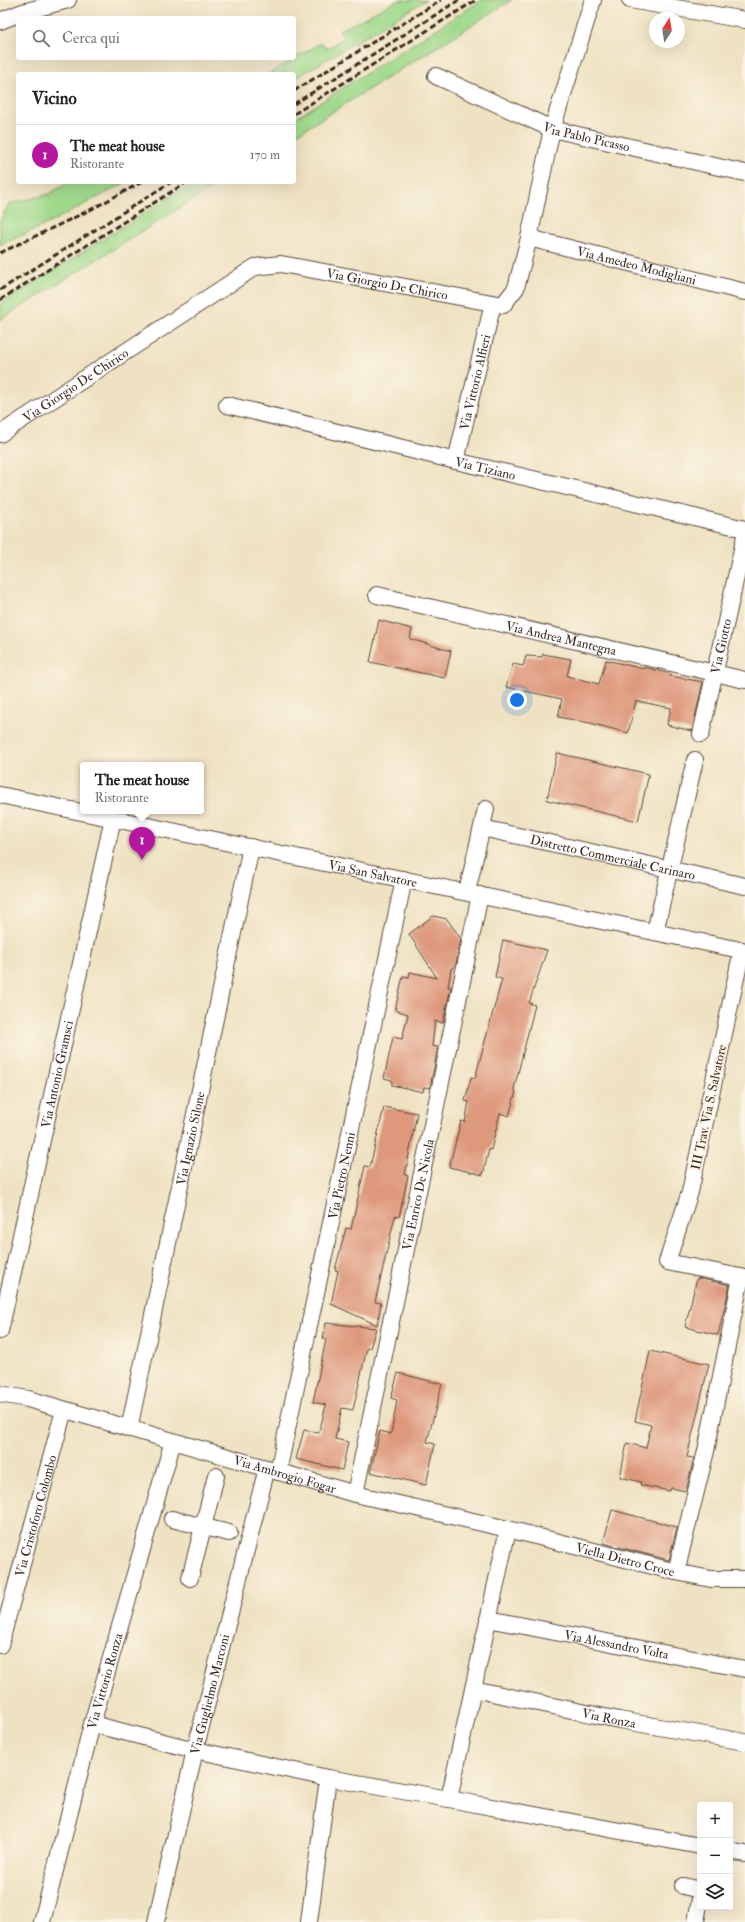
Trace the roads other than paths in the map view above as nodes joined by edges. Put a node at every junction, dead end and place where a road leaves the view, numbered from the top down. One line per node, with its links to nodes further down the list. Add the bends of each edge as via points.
1 (68, 0): 5 (street)
2 (593, 0): 7 (street)
3 (630, 0): 4 (street)
4 (745, 20)
5 (0, 21)
6 (436, 76): 7 (street, Via Pablo Picasso)
7 (552, 129): 8 (street, Via Pablo Picasso); 9 (street)
8 (745, 173)
9 (529, 238): 10 (street, Via Amedeo Modigliani); 11 (street, via 516,288 503,305)
10 (745, 292)
11 (493, 303): 13 (street, Via Giorgio De Chirico, via 281,264 255,268); 14 (street, Via Vittorio Alfieri)
12 (226, 405): 14 (street, Via Tiziano)
13 (0, 434)
14 (456, 461): 15 (street, Via Tiziano)
15 (745, 529)
16 (745, 536): 18 (street, Via Giotto)
17 (377, 595): 18 (street, Via Andrea Mantegna)
18 (715, 673): 19 (street, Via Andrea Mantegna); 20 (street, Via Giotto)
19 (745, 680)
20 (701, 734)
21 (695, 760): 29 (street)
22 (0, 795): 24 (street, Via San Salvatore)
23 (486, 809): 27 (street, Via Enrico De Nicola)
24 (80, 811)
25 (93, 814): 26 (street, Via San Salvatore)
26 (113, 818): 28 (street, Via San Salvatore); 36 (street, Via Antonio Gramsci)
27 (482, 828): 29 (street, Distretto Commerciale Carinaro); 32 (street, Via Enrico De Nicola)
28 (251, 847): 30 (street, Via San Salvatore); 39 (street, Via Ignazio Silone)
29 (669, 869): 31 (street, Distretto Commerciale Carinaro); 33 (street)
30 (404, 879): 32 (street, Via San Salvatore); 41 (street, Via Pietro Nenni)
31 (745, 886)
32 (474, 894): 33 (street, Via San Salvatore); 43 (street, Via Enrico De Nicola)
33 (655, 932): 34 (street, Via San Salvatore)
34 (743, 950): 35 (street, III Trav. Via S. Salvatore, via 690,1192 667,1262)
35 (743, 1278): 48 (street, via 706,1451)
36 (0, 1331)
37 (0, 1394): 38 (street, Via Ambrogio Fogar)
38 (64, 1410): 39 (street, Via Ambrogio Fogar); 52 (street, Via Cristoforo Colombo)
39 (129, 1429): 40 (street, Via Ambrogio Fogar)
40 (173, 1441): 41 (street, Via Ambrogio Fogar); 55 (street, Via Vittorio Ronza)
41 (272, 1470): 43 (street, Via Ambrogio Fogar); 57 (street, Via Guglielmo Marconi)
42 (216, 1476): 45 (street)
43 (355, 1494): 46 (street, Via Ambrogio Fogar)
44 (172, 1519): 45 (street)
45 (203, 1527): 47 (street); 49 (street)
46 (508, 1528): 48 (street, Viella Dietro Croce); 51 (street)
47 (229, 1533)
48 (676, 1572): 50 (street, Viella Dietro Croce, via 711,1579)
49 (190, 1578)
50 (745, 1579)
51 (488, 1620): 53 (street, Via Alessandro Volta); 54 (street)
52 (0, 1644)
53 (745, 1669)
54 (473, 1689): 56 (street, Via Ronza, via 619,1720); 59 (street)
55 (92, 1724): 57 (street); 66 (street, Via Vittorio Ronza)
56 (745, 1742)
57 (195, 1750): 58 (street); 67 (street, Via Guglielmo Marconi)
58 (328, 1778): 59 (street); 68 (street)
59 (449, 1799): 60 (street)
60 (697, 1845)
61 (733, 1852): 62 (street)
62 (745, 1854)
63 (683, 1886): 64 (street)
64 (697, 1889)
65 (698, 1910): 69 (street)
66 (42, 1922)
67 (156, 1922)
68 (309, 1922)
69 (696, 1922)

